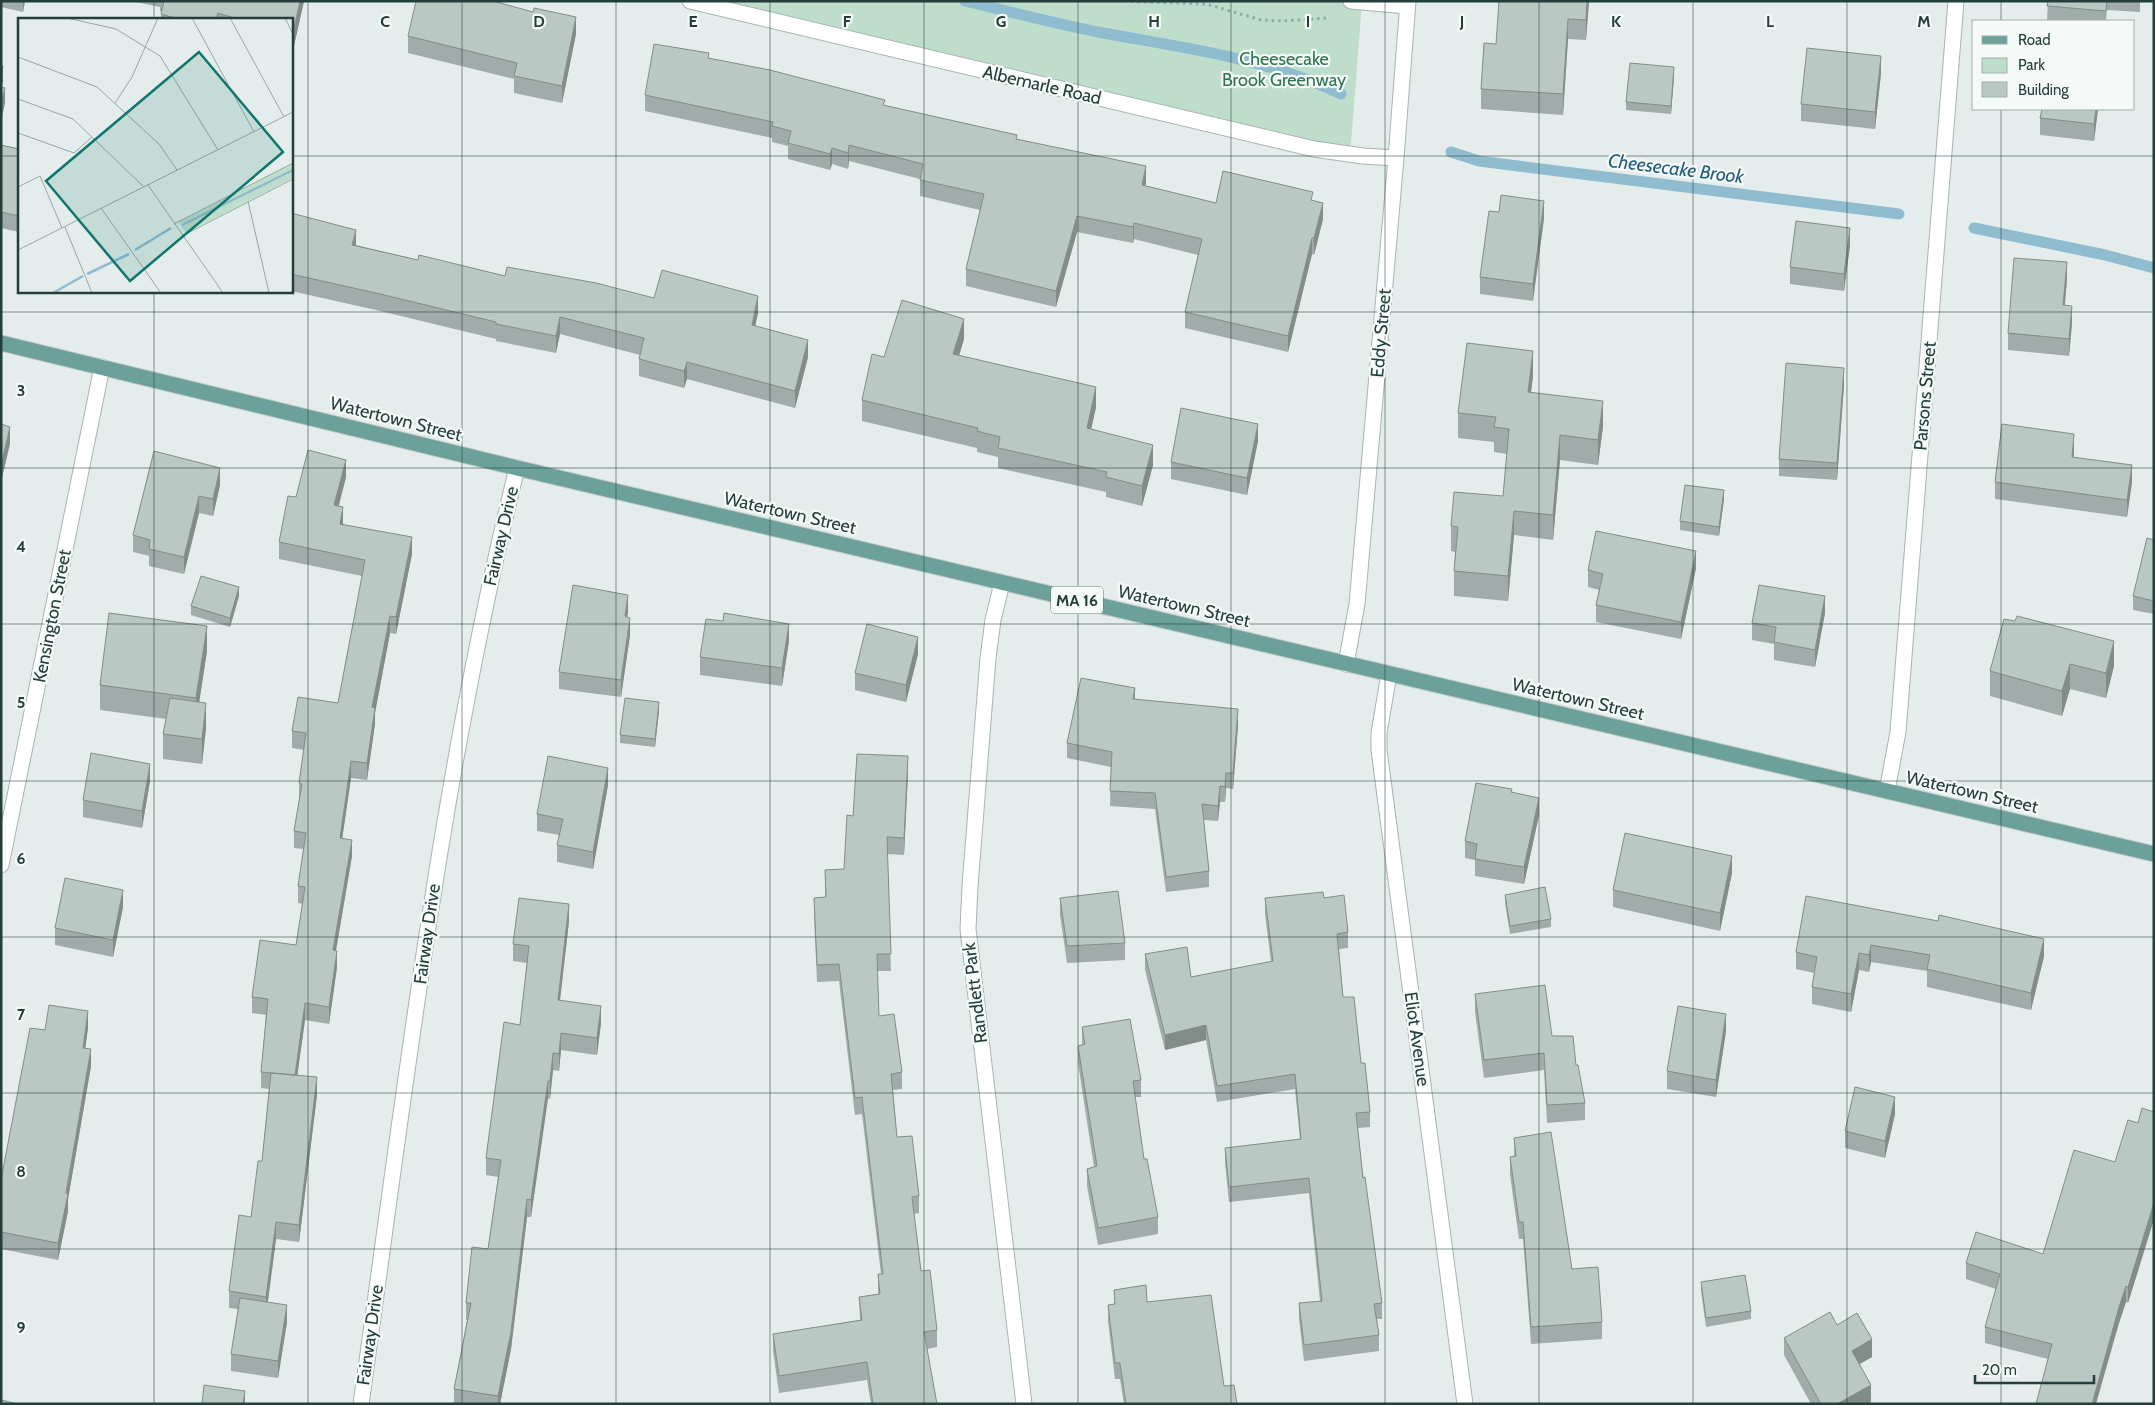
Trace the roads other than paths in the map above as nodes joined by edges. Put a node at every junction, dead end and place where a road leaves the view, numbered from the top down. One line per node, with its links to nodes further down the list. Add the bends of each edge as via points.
1 (690, 1): 5 (street, Albemarle Road, via 1314,149)
2 (1351, 1): 4 (street)
3 (1956, 1): 12 (street, Parsons Street, via 1898,732)
4 (1408, 4): 5 (street, Eddy Street)
5 (1396, 158): 10 (street, Eddy Street, via 1357,604)
6 (1, 343): 7 (main road, Watertown Street / MA 16)
7 (102, 368): 8 (main road, Watertown Street / MA 16); 14 (street, Kensington Street)
8 (517, 468): 9 (main road, Watertown Street / MA 16); 15 (street, Fairway Drive, via 499,539 445,815)
9 (1002, 583): 10 (main road, Watertown Street / MA 16); 16 (street, Randlett Park, via 988,658 968,929)
10 (1346, 664): 11 (main road, Watertown Street / MA 16)
11 (1389, 674): 12 (main road, Watertown Street / MA 16); 17 (street, Eliot Avenue, via 1379,750)
12 (1887, 791): 13 (main road, Watertown Street / MA 16)
13 (2154, 854)
14 (1, 865)
15 (361, 1404)
16 (1024, 1404)
17 (1465, 1404)

